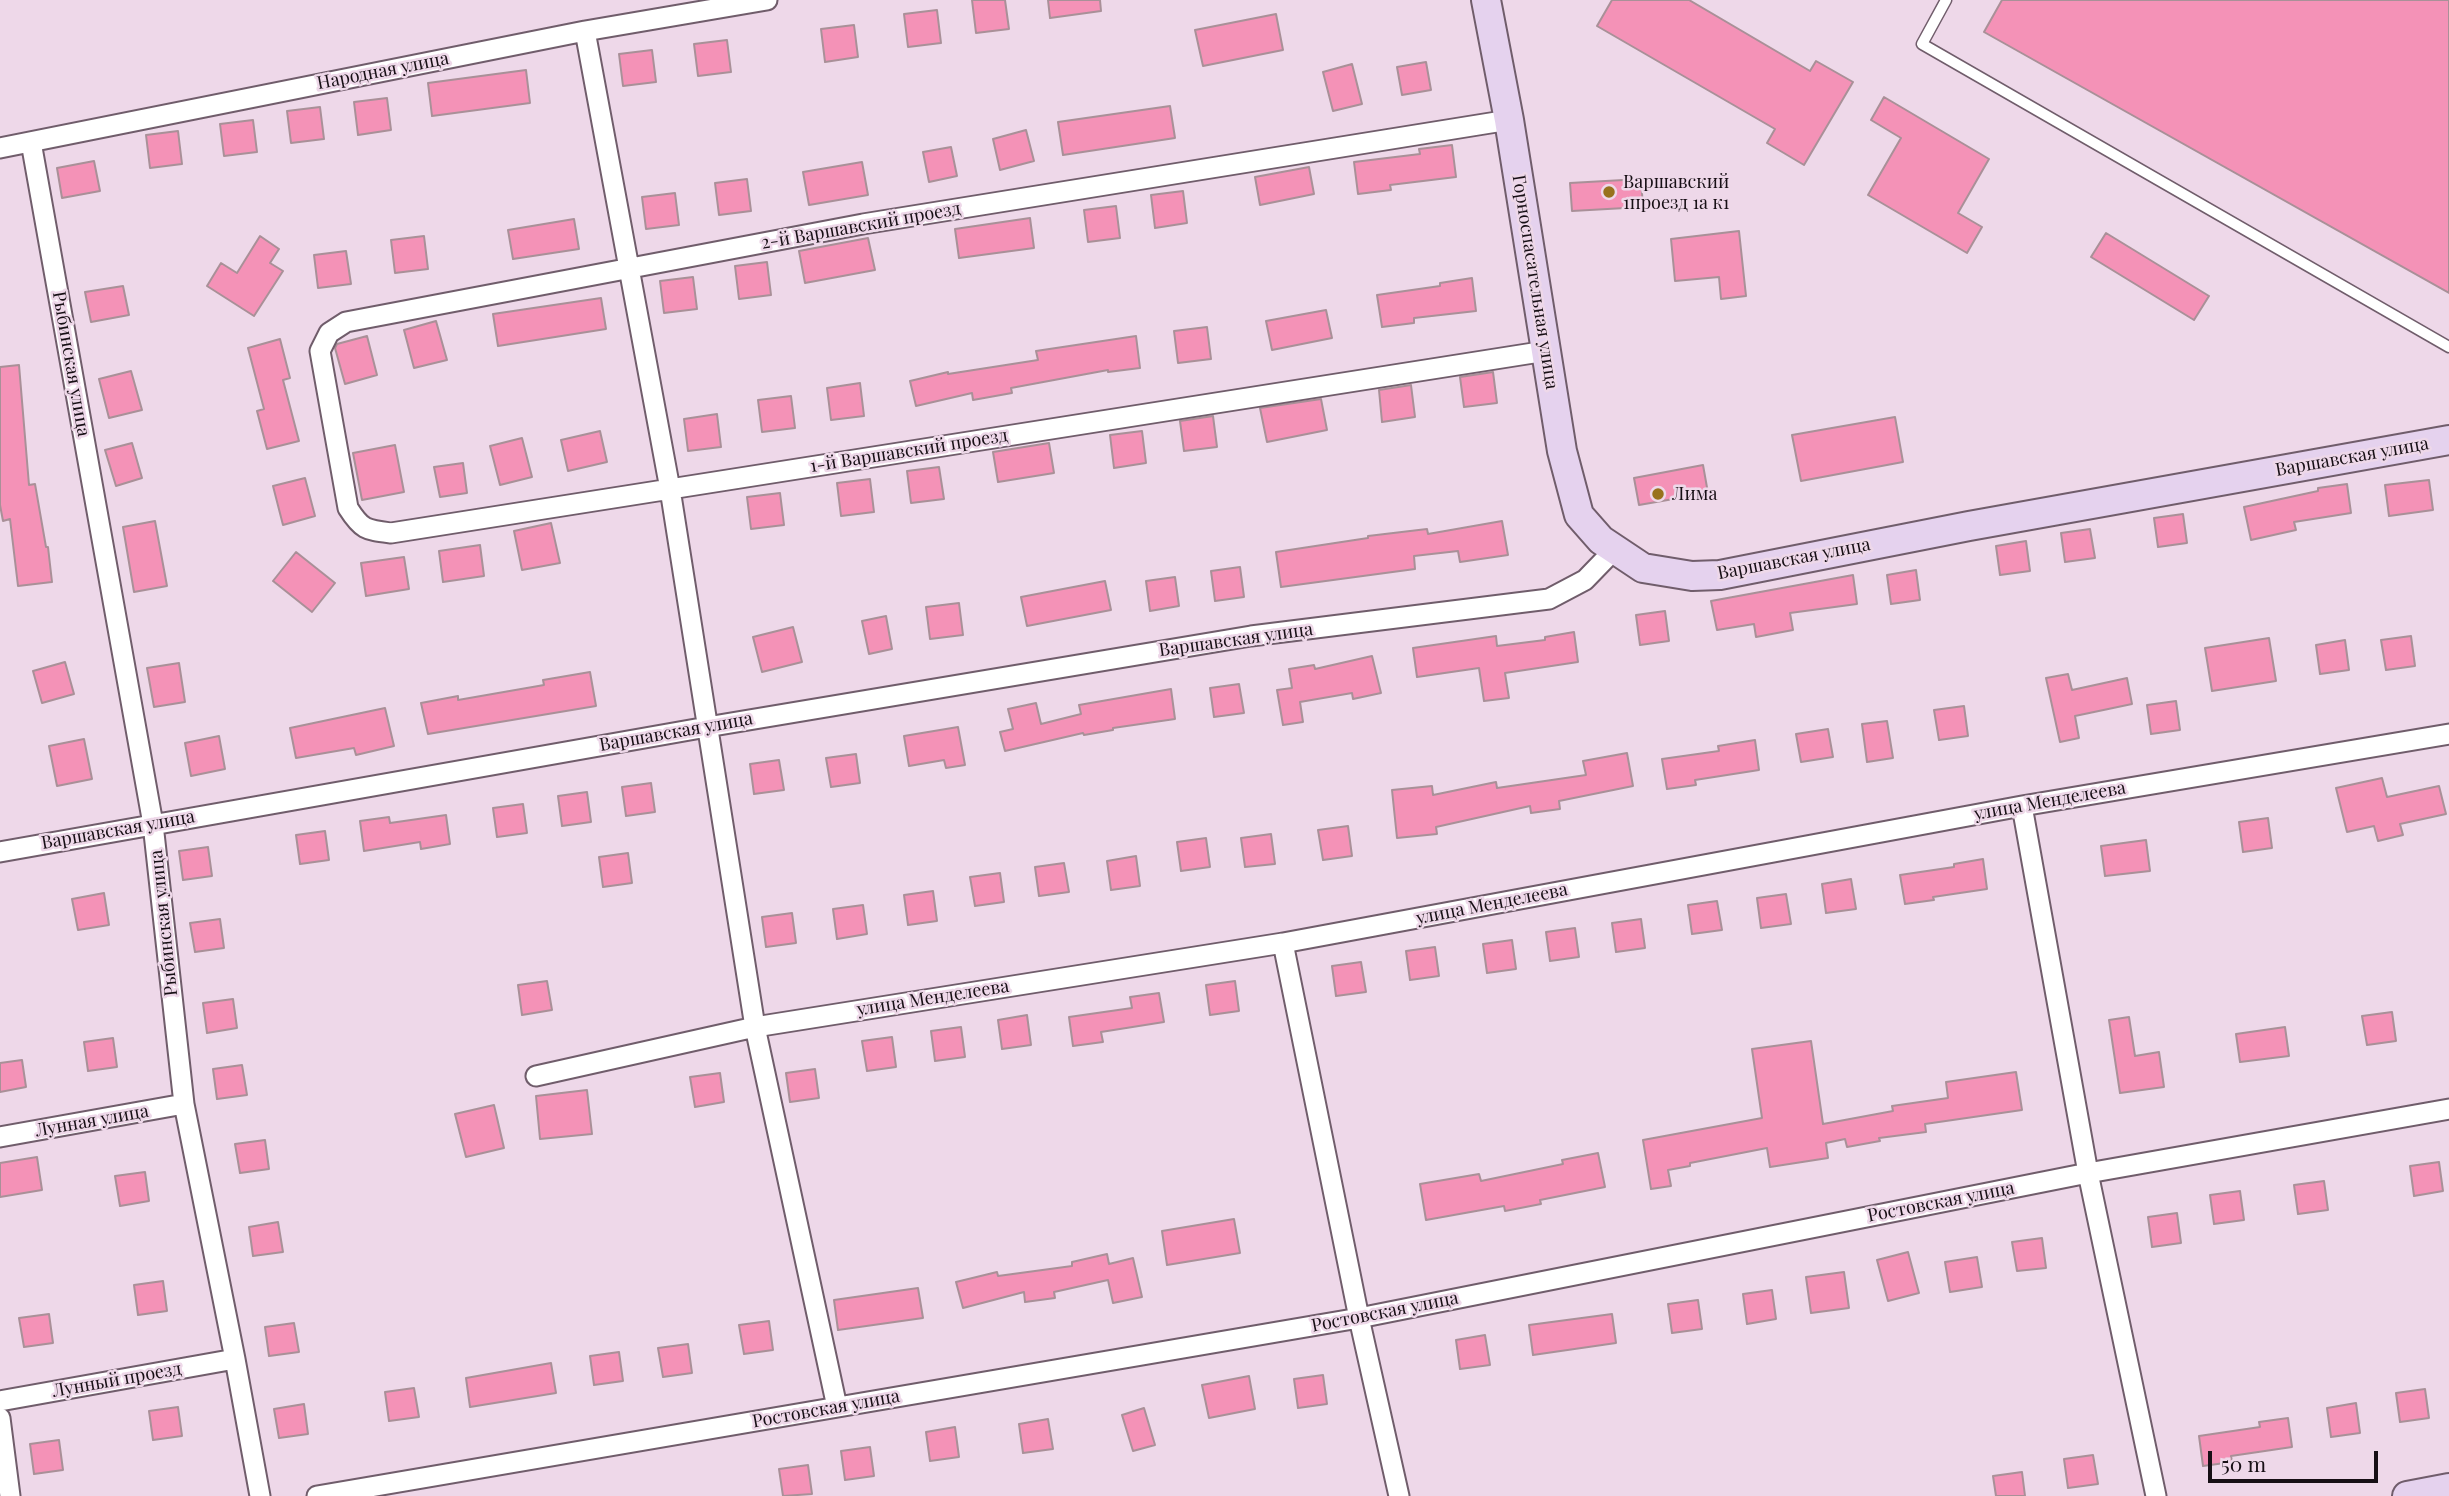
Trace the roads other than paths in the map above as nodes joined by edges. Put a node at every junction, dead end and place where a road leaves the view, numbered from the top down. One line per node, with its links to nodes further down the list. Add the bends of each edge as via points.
1 (767, 0): 4 (street, Народная улица)
2 (1486, 0): 5 (main road, Горноспасательная улица)
3 (1946, 0): 9 (lane, via 1922,44)
4 (585, 31): 6 (street, Народная улица); 8 (street)
5 (1510, 120): 8 (street, 2-й Варшавский проезд, via 863,224); 10 (main road, Горноспасательная улица)
6 (31, 142): 7 (street, Народная улица); 18 (street, Рыбинская улица)
7 (0, 148)
8 (628, 269): 12 (street, 2-й Варшавский проезд, via 345,322 329,333 320,351); 13 (street)
9 (2449, 347)
10 (1546, 351): 13 (street, 1-й Варшавский проезд); 14 (main road, Горноспасательная улица, via 1562,451 1579,515 1601,540)
11 (2449, 440): 14 (main road, Варшавская улица, via 1720,575 1692,576 1643,568)
12 (337, 443): 13 (street, 1-й Варшавский проезд, via 348,508 367,530 391,533)
13 (670, 489): 15 (street)
14 (1615, 548): 15 (street, Варшавская улица, via 1585,580 1549,600 1251,636)
15 (707, 727): 18 (street, Варшавская улица); 21 (street)
16 (2449, 734): 17 (street, улица Менделеева)
17 (2022, 806): 20 (street, улица Менделеева); 26 (street)
18 (153, 824): 19 (street, Варшавская улица); 23 (street, Рыбинская улица)
19 (0, 852)
20 (1283, 943): 21 (street, улица Менделеева); 27 (street)
21 (755, 1027): 22 (street, улица Менделеева); 30 (street)
22 (536, 1076)
23 (184, 1104): 25 (street, Лунная улица); 28 (street, Рыбинская улица)
24 (2449, 1109): 26 (street, Ростовская улица)
25 (0, 1137)
26 (2088, 1173): 27 (street, Ростовская улица); 37 (street)
27 (1359, 1318): 30 (street, Ростовская улица); 36 (street)
28 (235, 1359): 29 (street, Лунный проезд); 34 (street, Рыбинская улица)
29 (0, 1401)
30 (837, 1407): 35 (street, Ростовская улица)
31 (0, 1418): 33 (street)
32 (2449, 1488): 38 (main road)
33 (10, 1496)
34 (260, 1496)
35 (317, 1496)
36 (1399, 1496)
37 (2156, 1496)
38 (2407, 1496)

